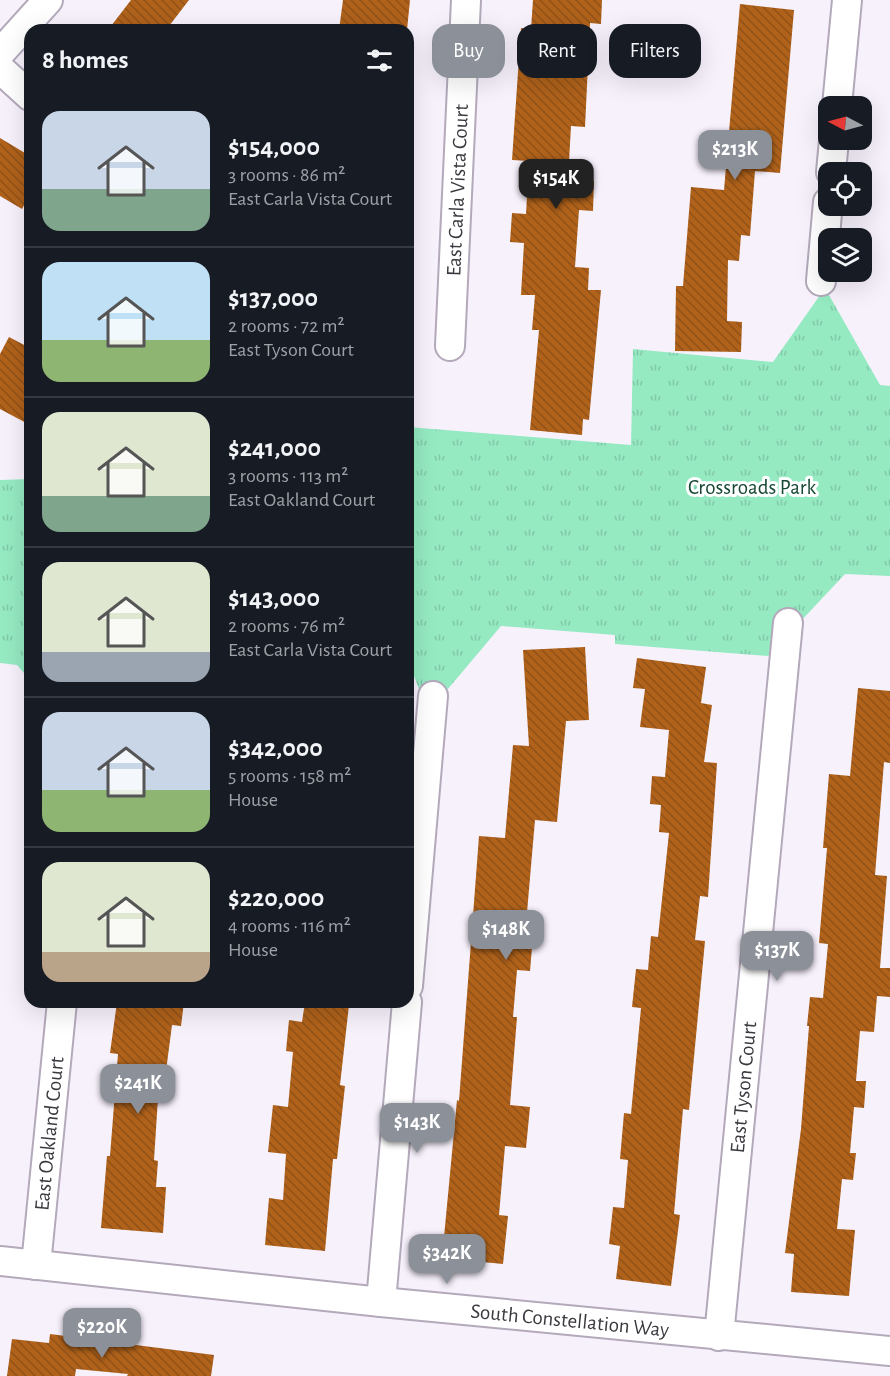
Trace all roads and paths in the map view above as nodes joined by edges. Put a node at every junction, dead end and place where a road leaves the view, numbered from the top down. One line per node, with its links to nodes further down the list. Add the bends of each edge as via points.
1 (48, 0): 4 (street)
2 (466, 0): 10 (street, East Carla Vista Court)
3 (847, 0): 9 (street)
4 (26, 24)
5 (24, 26): 6 (street)
6 (0, 53)
7 (0, 69): 8 (street)
8 (24, 91)
9 (838, 96)
10 (450, 346)
11 (788, 623): 19 (street, East Tyson Court)
12 (433, 696): 13 (street)
13 (414, 916)
14 (61, 1008): 17 (street, East Oakland Court)
15 (406, 1008): 18 (street)
16 (0, 1261): 17 (street, South Constellation Way)
17 (36, 1265): 18 (street, South Constellation Way)
18 (381, 1302): 19 (street, South Constellation Way)
19 (719, 1336): 20 (street, South Constellation Way)
20 (890, 1351)

